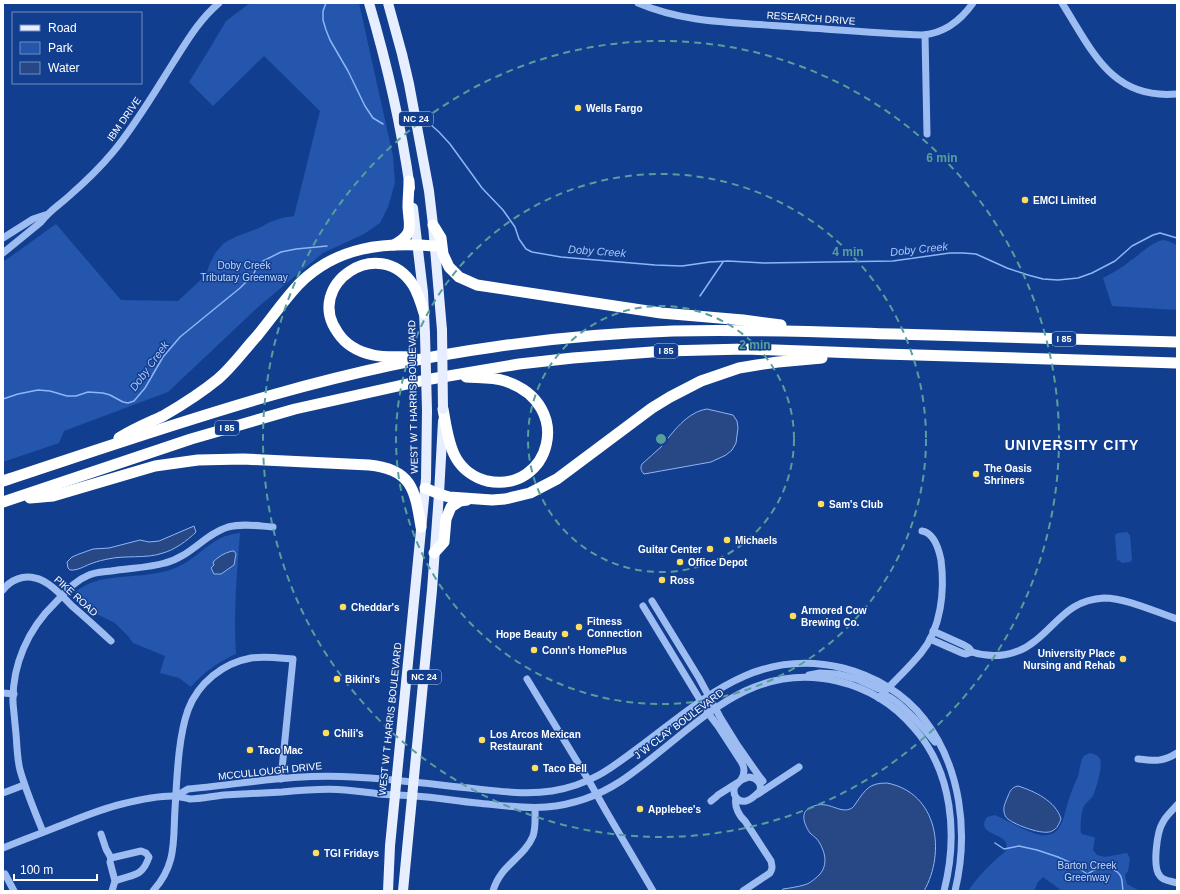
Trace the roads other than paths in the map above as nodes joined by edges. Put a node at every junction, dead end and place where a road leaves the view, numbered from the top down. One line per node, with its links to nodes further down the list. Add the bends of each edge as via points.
1 (219, 3): 11 (street, IBM DRIVE, via 193,32 113,152 92,176)
2 (369, 3): 10 (main road, WEST W T HARRIS BOULEVARD / NC 24, via 393,94)
3 (388, 3): 12 (main road, NC 24, via 414,110)
4 (638, 3): 7 (street, RESEARCH DRIVE, via 695,20)
5 (973, 3): 7 (street, RESEARCH DRIVE, via 953,24 940,31)
6 (1062, 3): 8 (street, via 1092,51 1113,76 1144,92)
7 (925, 34): 9 (street)
8 (1177, 94)
9 (927, 134)
10 (409, 181): 14 (main road, WEST W T HARRIS BOULEVARD / NC 24); 15 (highway, via 408,207 411,227 405,239)
11 (45, 215): 13 (street, IBM DRIVE, via 33,219); 17 (street, IBM DRIVE, via 41,222)
12 (433, 225): 16 (main road, NC 24); 19 (highway, via 441,238 443,254 449,266 459,277 478,285 661,313)
13 (3, 238)
14 (418, 244): 15 (highway); 16 (highway); 18 (main road, WEST W T HARRIS BOULEVARD / NC 24)
15 (393, 246): 26 (highway, via 343,254 322,265 298,285 219,378 178,407)
16 (434, 246): 25 (main road, NC 24, bridge, via 442,330)
17 (3, 253)
18 (424, 313): 22 (highway, via 416,290 407,277 394,267 377,263 359,266 345,274 332,292 329,307 331,320 337,332 356,349 380,356); 28 (main road, WEST W T HARRIS BOULEVARD / NC 24, bridge, via 427,411)
19 (839, 332): 20 (highway, I 85); 22 (highway, I 85, via 680,331 608,334)
20 (1177, 342)
21 (884, 354): 23 (highway, I 85); 24 (highway, I 85, via 745,349 665,351 519,364); 30 (highway, via 778,362 722,373 701,381 652,408 558,479 543,487 505,499)
22 (431, 357): 26 (highway, I 85, via 275,394)
23 (1177, 363)
24 (449, 376): 25 (highway, via 504,381 530,395 540,407 547,422 548,439 543,454 531,470 514,480 498,482 476,477 462,466 452,451); 31 (highway, I 85, via 363,393 255,420)
25 (443, 409): 29 (main road, NC 24)
26 (106, 447): 27 (highway, I 85)
27 (3, 481)
28 (425, 488): 29 (highway); 33 (main road, WEST W T HARRIS BOULEVARD / NC 24)
29 (439, 494): 30 (highway); 35 (main road, NC 24)
30 (477, 499): 35 (highway, via 460,501 451,507 446,519 444,542)
31 (7, 501): 33 (highway, via 53,496 155,466 198,460 243,459 369,465 390,469 402,476 416,498)
32 (273, 527): 37 (street, via 239,525 226,528 214,533 179,559 165,564 88,575)
33 (421, 527): 59 (main road, WEST W T HARRIS BOULEVARD / NC 24)
34 (922, 531): 41 (street, via 929,535 938,547 943,574 942,596)
35 (434, 553): 62 (main road, NC 24)
36 (3, 590): 37 (street, PIKE ROAD, via 11,582 28,577 46,583)
37 (62, 596): 43 (street, PIKE ROAD); 49 (street, via 38,621 29,637 15,677)
38 (652, 601): 50 (street)
39 (643, 606): 52 (street)
40 (1177, 619): 44 (street, via 1123,601 1098,599 1072,608 1021,650 994,656)
41 (933, 631): 42 (street); 44 (street, via 967,646)
42 (930, 638): 44 (street, via 962,654); 47 (street, via 921,653)
43 (111, 641)
44 (972, 652)
45 (806, 677): 47 (street, via 816,673 837,674 879,689); 51 (street, J W CLAY BOULEVARD, via 844,683); 53 (street, J W CLAY BOULEVARD, via 781,679 754,686 728,699)
46 (527, 679): 61 (street)
47 (888, 687): 50 (street, J W CLAY BOULEVARD, via 867,676 838,667 794,664 747,674); 51 (street); 54 (street, J W CLAY BOULEVARD, via 921,715)
48 (3, 693): 49 (street)
49 (14, 694): 64 (street, via 20,768)
50 (709, 696): 52 (street, J W CLAY BOULEVARD); 53 (street)
51 (879, 698): 54 (street, via 885,695 891,698 913,716); 91 (street, J W CLAY BOULEVARD, via 900,713 917,730 934,755 942,776 948,796 952,836 950,866)
52 (701, 702): 53 (street); 61 (street, J W CLAY BOULEVARD, via 613,767)
53 (712, 711): 60 (street); 63 (street, via 718,726 744,767 744,774); 66 (street, J W CLAY BOULEVARD, via 619,782)
54 (944, 750): 92 (street, J W CLAY BOULEVARD, via 955,782 961,816 961,856)
55 (1177, 753): 56 (street, via 1162,760)
56 (1138, 758)
57 (756, 778): 60 (street); 63 (street, via 749,777); 67 (street, via 760,785)
58 (281, 779): 59 (street, MCCULLOUGH DRIVE, via 325,776); 69 (street, MCCULLOUGH DRIVE, via 188,789); 69 (street, via 293,659 250,658 224,668 205,684 191,704 185,722)
59 (397, 780): 62 (street, MCCULLOUGH DRIVE); 68 (main road, WEST W T HARRIS BOULEVARD / NC 24)
60 (763, 780): 67 (street, via 771,781 798,766)
61 (589, 781): 62 (street, J W CLAY BOULEVARD, via 554,791 520,793); 66 (street)
62 (414, 782): 70 (main road, NC 24)
63 (739, 782): 71 (street, via 734,788); 71 (street, via 714,799 725,795)
64 (24, 785): 65 (street); 76 (street)
65 (3, 793)
66 (596, 794): 74 (street, J W CLAY BOULEVARD, via 565,804); 89 (street)
67 (758, 794): 72 (street)
68 (395, 795): 69 (street, MCCULLOUGH DRIVE, via 325,789 188,799); 70 (street, J W CLAY BOULEVARD); 86 (main road, WEST W T HARRIS BOULEVARD / NC 24)
69 (176, 796): 76 (street, MCCULLOUGH DRIVE, via 119,804); 85 (street, via 171,859)
70 (413, 796): 74 (street, J W CLAY BOULEVARD); 87 (main road, NC 24)
71 (736, 797): 72 (street, via 743,801); 75 (street, via 738,812)
72 (748, 800): 75 (street, via 743,804 742,810)
73 (1177, 805): 82 (street, via 1161,825 1156,858 1160,877)
74 (535, 808): 88 (street, via 535,827 531,840 502,872)
75 (745, 821): 90 (street, via 771,861 772,869)
76 (43, 832): 78 (street, MCCULLOUGH DRIVE)
77 (101, 834): 79 (street)
78 (3, 848)
79 (111, 858): 81 (street); 81 (street, via 141,852 149,857 144,870)
80 (4, 874): 83 (street)
81 (115, 881): 84 (street)
82 (1177, 883)
83 (14, 891)
84 (112, 891)
85 (153, 891)
86 (388, 891)
87 (403, 891)
88 (493, 891)
89 (653, 891)
90 (743, 891)
91 (944, 891)
92 (956, 891)

